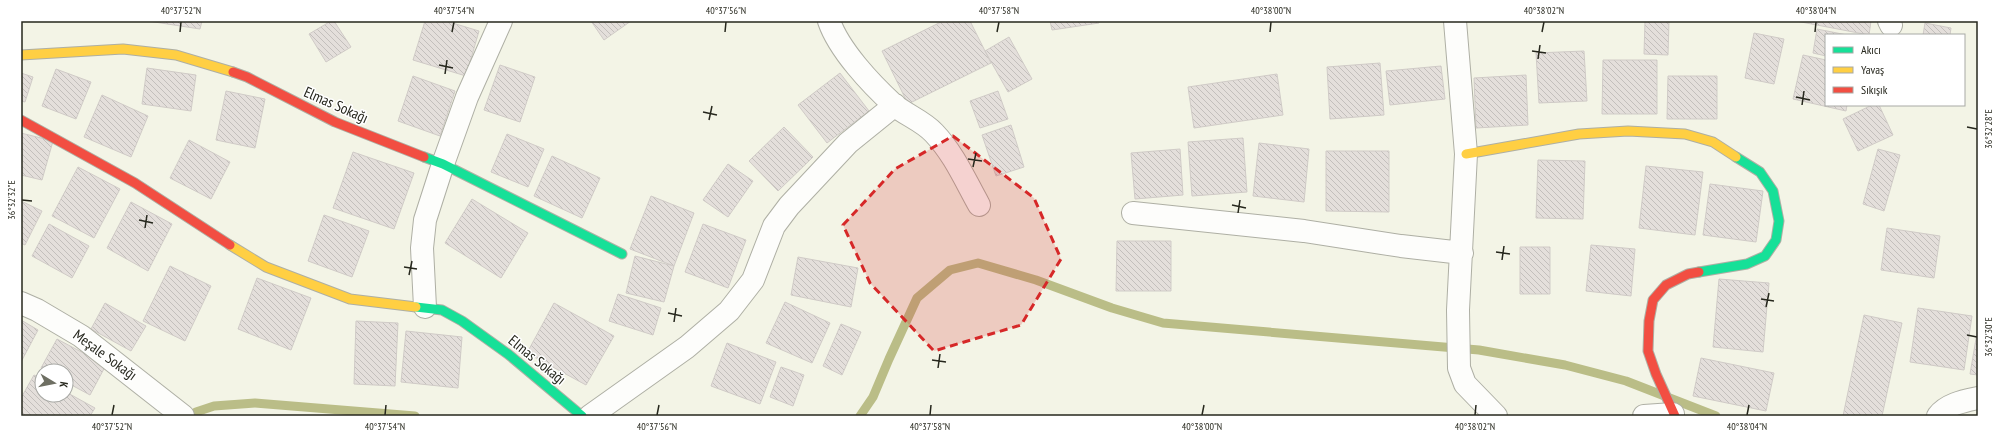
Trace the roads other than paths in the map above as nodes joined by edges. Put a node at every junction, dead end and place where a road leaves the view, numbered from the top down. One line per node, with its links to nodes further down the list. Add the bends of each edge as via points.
1 (502, 21): 8 (street, via 467,98)
2 (829, 21): 5 (street, via 855,64)
3 (1455, 21): 7 (street)
4 (21, 54): 8 (street, Elmas Sokağı, via 123,49 176,55 247,77 335,122)
5 (895, 105): 9 (street, via 933,131 950,151); 19 (street, via 848,143 789,206 774,226 753,280 729,311 687,347)
6 (21, 120): 14 (street, Elmas Sokağı, via 135,183 266,267 350,299)
7 (1466, 154): 11 (street); 16 (street, via 1579,134 1628,131 1685,134 1713,142 1760,172 1773,191 1779,221 1776,240 1765,256 1746,264 1688,274 1666,285 1653,300 1648,351)
8 (443, 164): 12 (street, Elmas Sokağı); 14 (street, via 423,234 422,273)
9 (978, 205)
10 (1133, 213): 11 (street, via 1304,231)
11 (1462, 253): 20 (street, via 1458,310 1458,368 1465,384)
12 (622, 254)
13 (21, 303): 17 (street, Meşale Sokağı, via 81,336)
14 (425, 307): 18 (street, Elmas Sokağı, via 442,310 474,329)
15 (1978, 398): 22 (street, via 1961,401 1942,411)
16 (1674, 415): 21 (street)
17 (183, 416)
18 (582, 416)
19 (590, 416)
20 (1496, 416)
21 (1644, 416)
22 (1938, 416)

